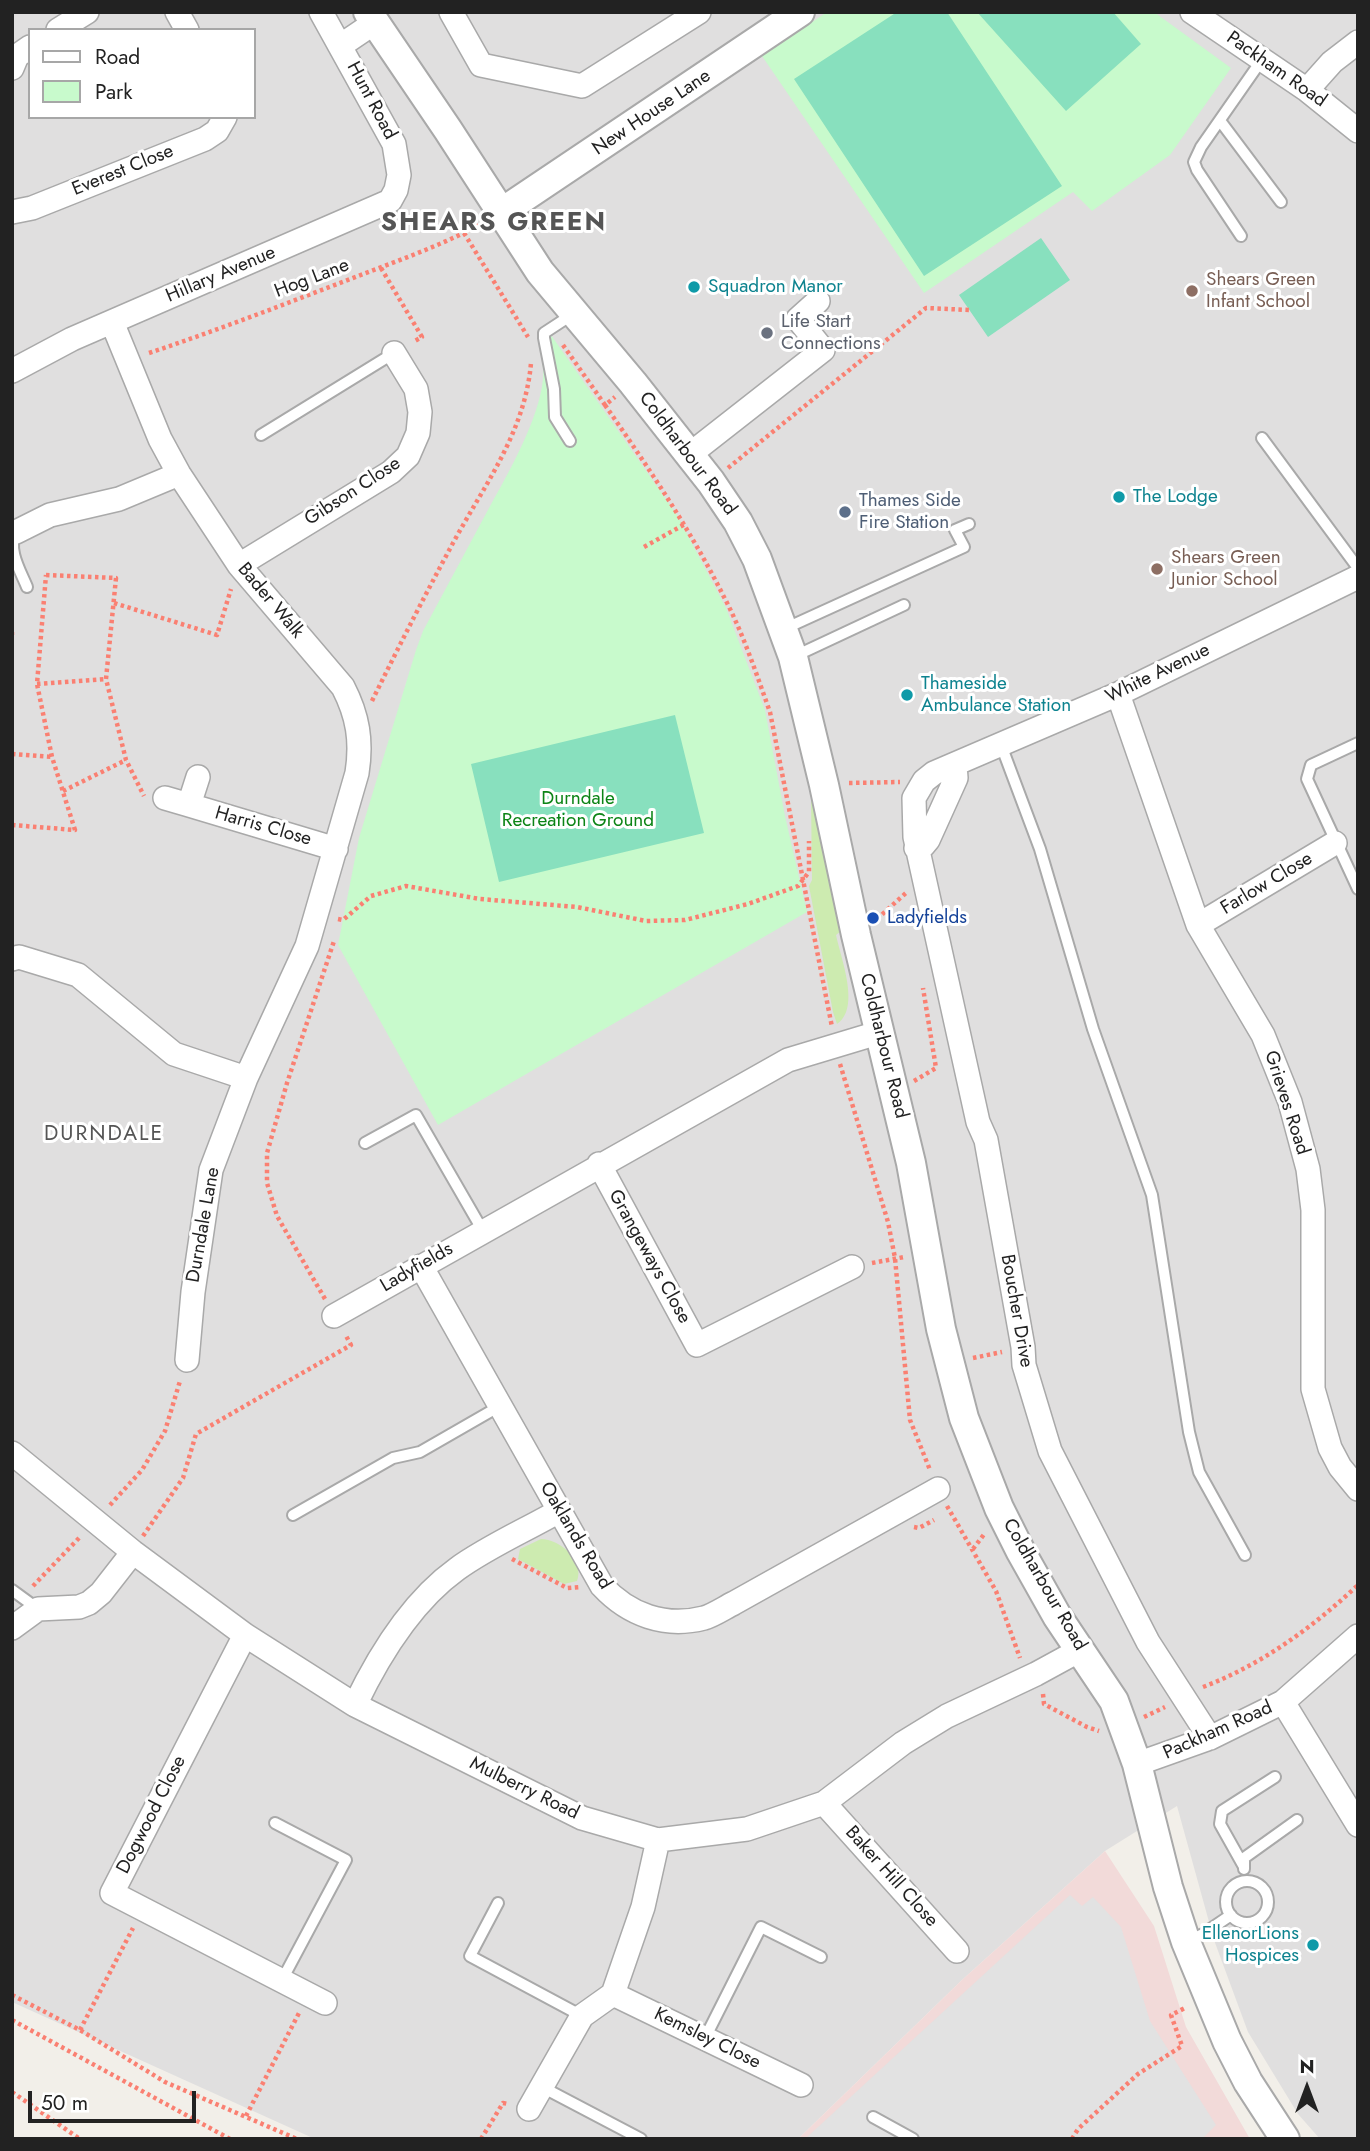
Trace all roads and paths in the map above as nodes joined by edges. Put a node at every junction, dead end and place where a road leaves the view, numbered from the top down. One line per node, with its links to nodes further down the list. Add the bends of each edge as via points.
1 (87, 12): 9 (street)
2 (177, 12): 10 (street)
3 (321, 12): 12 (street, Hunt Road)
4 (451, 12): 5 (street, via 481,65 582,86)
5 (699, 12)
6 (800, 12): 23 (street, New House Lane)
7 (1192, 12): 14 (street, Packham Road)
8 (371, 18): 12 (street, Hunt Road); 23 (street, Coldharbour Road)
9 (61, 28)
10 (186, 28)
11 (1358, 42): 16 (street)
12 (341, 46): 20 (street, Hunt Road)
13 (28, 48): 15 (street)
14 (1261, 61): 16 (street, Packham Road); 18 (lane)
15 (12, 68)
16 (1307, 90): 19 (street, Packham Road)
17 (224, 119): 22 (street, Everest Close, via 205,139)
18 (1220, 122): 21 (lane); 25 (lane, via 1194,164)
19 (1358, 131)
20 (398, 158): 30 (street, Hillary Avenue, via 396,190 387,204)
21 (1281, 202)
22 (12, 212)
23 (502, 212): 24 (path, Hog Lane); 29 (street, Coldharbour Road, via 540,272)
24 (464, 233): 26 (path, Hog Lane); 29 (path, via 532,344 534,331 544,320)
25 (1241, 236)
26 (381, 268): 32 (path, via 422,337); 33 (path, Hog Lane)
27 (818, 301): 40 (street, via 798,319 823,350)
28 (970, 310): 42 (path, via 926,307)
29 (562, 321): 35 (street, Coldharbour Road); 36 (path); 39 (lane, via 544,333 544,338 555,417)
30 (112, 322): 33 (street, Bader Walk); 34 (street, Hillary Avenue)
31 (532, 352): 58 (path, via 528,389 510,442 410,623)
32 (394, 353): 37 (lane); 47 (street, Gibson Close, via 416,389 420,412 418,433 408,456 391,472)
33 (128, 360): 41 (street, Bader Walk)
34 (12, 372)
35 (633, 383): 36 (path); 40 (street, Coldharbour Road)
36 (605, 405): 43 (path)
37 (261, 435)
38 (1262, 438): 48 (lane)
39 (570, 441)
40 (690, 455): 42 (street, Coldharbour Road)
41 (179, 474): 45 (street, via 119,499 50,515); 47 (street, Bader Walk)
42 (711, 482): 53 (street, Coldharbour Road, via 757,559)
43 (685, 524): 46 (path); 76 (path, via 728,604 769,712)
44 (969, 524): 53 (lane, via 956,530 964,547)
45 (16, 532): 50 (lane, via 14,555)
46 (644, 547)
47 (239, 565): 51 (path, via 217,635); 58 (street, Bader Walk, via 343,687)
48 (1358, 568)
49 (1358, 577): 57 (street, White Avenue)
50 (27, 587)
51 (114, 603): 55 (path); 56 (path, via 116,578 46,575)
52 (904, 605): 54 (lane)
53 (784, 629): 54 (street, Coldharbour Road)
54 (793, 657): 66 (street, Coldharbour Road)
55 (106, 680): 56 (path); 63 (path)
56 (37, 684): 62 (path)
57 (1118, 694): 60 (street, White Avenue); 81 (street, Grieves Road)
58 (359, 727): 74 (street, Durndale Lane, via 357,773)
59 (1358, 743): 73 (lane, via 1311,765 1307,779)
60 (1001, 745): 64 (street, White Avenue); 108 (lane, via 1040,849 1093,1029 1152,1195 1199,1472)
61 (12, 754): 62 (path)
62 (52, 757): 68 (path)
63 (126, 760): 68 (path); 69 (path, via 147,802)
64 (955, 765): 124 (street, Boucher Drive, via 956,778 928,840 916,848 978,1122 986,1140 1024,1365 1049,1451 1149,1642)
65 (198, 777): 70 (street, Harris Close)
66 (824, 785): 67 (path, via 898,781 906,783); 86 (street, Coldharbour Road)
67 (902, 790)
68 (63, 791): 71 (path, via 75,830)
69 (165, 798): 70 (street, Harris Close)
70 (189, 805): 74 (street, Harris Close)
71 (12, 825)
72 (808, 834): 76 (path, via 809,872)
73 (1335, 843): 77 (lane); 81 (street, Farlow Close)
74 (337, 849): 87 (street, Durndale Lane, via 307,946)
75 (906, 880): 80 (path, via 908,891)
76 (804, 881): 79 (path, via 748,904 685,920 646,921 405,886 371,897 343,920); 85 (path, via 833,1029)
77 (1358, 889)
78 (337, 911): 79 (path)
79 (338, 919): 82 (path)
80 (875, 921)
81 (1198, 925): 100 (street, Grieves Road, via 1263,1035 1295,1120 1313,1210 1313,1389 1334,1459)
82 (336, 929)
83 (334, 939): 95 (path, via 267,1153 267,1183 277,1216)
84 (12, 959): 87 (street, via 19,957 78,975 174,1054)
85 (839, 1026)
86 (881, 1032): 89 (street, Ladyfields, via 788,1060); 91 (street, Coldharbour Road)
87 (246, 1078): 96 (street, Durndale Lane, via 211,1170)
88 (365, 1143): 90 (lane, via 416,1115)
89 (599, 1164): 90 (street, Ladyfields); 94 (street, Grangeways Close, via 697,1345)
90 (483, 1231): 93 (street, Ladyfields)
91 (926, 1254): 92 (path); 116 (street, Coldharbour Road, via 953,1378 977,1455 1021,1552)
92 (895, 1258): 94 (path); 99 (path, via 910,1420)
93 (421, 1266): 95 (street, Ladyfields); 97 (street, Oaklands Road)
94 (852, 1267)
95 (334, 1316): 106 (path, via 351,1345 196,1434 183,1478)
96 (187, 1360): 104 (path, via 165,1431 142,1471)
97 (500, 1406): 102 (street, Oaklands Road); 103 (lane, via 419,1452 393,1458)
98 (12, 1453): 104 (street, Mulberry Road)
99 (938, 1489): 101 (path); 102 (street, Oaklands Road, via 705,1618 676,1622 654,1619 616,1601)
100 (1358, 1489)
101 (949, 1510): 105 (path, via 919,1528); 117 (path, via 1001,1602 1022,1662 1030,1658)
102 (559, 1511): 121 (street, via 442,1581 401,1626)
103 (293, 1515)
104 (95, 1521): 106 (street, Mulberry Road); 112 (path)
105 (907, 1524)
106 (133, 1552): 112 (street, via 101,1593 79,1607); 114 (street, Mulberry Road)
107 (508, 1552): 109 (path, via 517,1562 567,1588)
108 (1245, 1555)
109 (589, 1585)
110 (1358, 1585): 118 (path, via 1280,1647)
111 (12, 1590): 112 (lane)
112 (30, 1603): 113 (street)
113 (12, 1628)
114 (245, 1636): 121 (street, Mulberry Road); 135 (street, Dogwood Close, via 112,1893)
115 (1358, 1636): 120 (street, Packham Road)
116 (1080, 1650): 117 (street, Mulberry Road); 125 (street, Coldharbour Road, via 1114,1701)
117 (1036, 1674): 123 (path, via 1044,1704 1087,1727); 127 (street, Mulberry Road, via 947,1716)
118 (1195, 1689)
119 (1175, 1702): 122 (path)
120 (1283, 1702): 124 (street, Packham Road); 130 (street)
121 (355, 1705): 131 (street, Mulberry Road, via 582,1818)
122 (1140, 1718)
123 (1108, 1730)
124 (1210, 1738): 125 (street, Packham Road)
125 (1138, 1764): 137 (street, Coldharbour Road)
126 (1275, 1777): 132 (lane, via 1222,1811 1219,1818)
127 (824, 1803): 131 (street, Mulberry Road, via 747,1829); 138 (street, Baker Hill Close)
128 (1297, 1820): 132 (lane, via 1244,1858)
129 (275, 1823): 140 (lane, via 346,1860)
130 (1358, 1825)
131 (658, 1840): 141 (street, via 643,1907)
132 (1242, 1865): 133 (lane)
133 (1249, 1881): 136 (lane, via 1236,1884 1227,1895); 136 (lane, via 1265,1892 1265,1912 1249,1923)
134 (498, 1903): 145 (lane, via 470,1956)
135 (143, 1909): 140 (street, Dogwood Close); 147 (path)
136 (1231, 1915): 137 (lane)
137 (1186, 1942): 162 (street, Coldharbour Road, via 1227,2041)
138 (957, 1951)
139 (821, 1956): 148 (lane, via 761,1927)
140 (282, 1980): 143 (street, Dogwood Close)
141 (614, 1994): 145 (street); 148 (street, Kemsley Close)
142 (12, 1995): 147 (path)
143 (317, 1998): 153 (path)
144 (1188, 2007): 161 (path, via 1171,2015 1182,2046 1136,2076)
145 (582, 2016): 150 (street)
146 (12, 2020): 156 (path)
147 (80, 2030): 153 (path, via 166,2082)
148 (705, 2038): 149 (street, Kemsley Close)
149 (801, 2085)
150 (542, 2087): 152 (street); 159 (lane)
151 (12, 2092): 155 (path)
152 (530, 2109): 158 (path, via 503,2103)
153 (246, 2116): 157 (path)
154 (873, 2117): 160 (lane)
155 (79, 2139)
156 (230, 2139)
157 (297, 2139)
158 (481, 2139)
159 (641, 2139)
160 (913, 2139)
161 (1072, 2139)
162 (1285, 2139)

